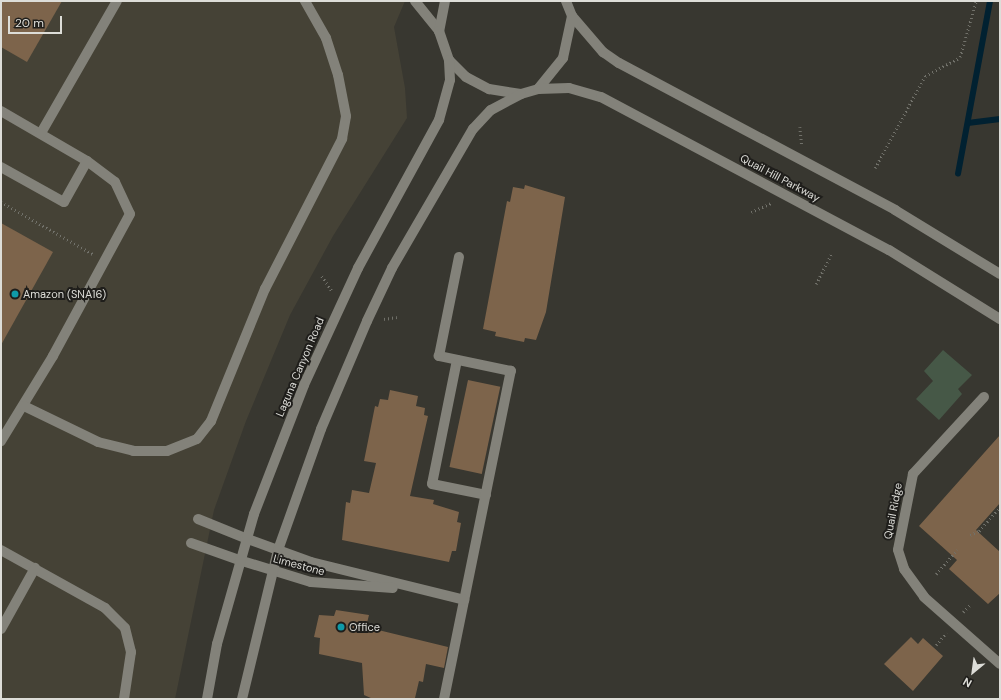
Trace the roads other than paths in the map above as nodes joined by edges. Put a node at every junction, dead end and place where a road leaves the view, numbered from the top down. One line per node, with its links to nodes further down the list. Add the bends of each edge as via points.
1 (116, 1): 12 (main road)
2 (305, 1): 20 (main road, via 326,38 338,75 346,116 342,139 265,289 211,421 197,439 167,451 133,451 98,442)
3 (415, 1): 7 (main road)
4 (445, 1): 7 (main road)
5 (567, 1): 6 (main road)
6 (572, 16): 9 (main road, via 563,58); 16 (main road, via 603,52 619,63 901,213)
7 (439, 31): 8 (main road, Laguna Canyon Road)
8 (448, 60): 10 (main road, via 466,77 489,89); 24 (main road, Laguna Canyon Road, via 450,80 439,120 338,309 304,386)
9 (538, 89): 10 (main road, Quail Hill Parkway); 17 (main road, Quail Hill Parkway, via 569,88 601,97 889,250)
10 (521, 94): 27 (main road, via 491,110 473,129 392,268 321,429)
11 (1, 111): 12 (main road)
12 (41, 133): 13 (main road)
13 (87, 161): 14 (main road, via 64,202); 20 (main road, via 115,182 130,214)
14 (1, 167)
15 (459, 257): 18 (main road, via 439,356)
16 (1000, 274)
17 (1000, 319)
18 (457, 360): 22 (main road, via 511,371); 22 (main road, via 432,484)
19 (984, 398): 34 (main road, Quail Ridge, via 913,474 898,550 904,569 924,597)
20 (24, 406): 21 (main road)
21 (1, 441)
22 (486, 494): 32 (main road)
23 (198, 519): 24 (main road, Limestone)
24 (245, 538): 27 (main road, Limestone); 28 (main road, Laguna Canyon Road)
25 (191, 543): 28 (main road, Limestone)
26 (1, 550): 29 (main road)
27 (278, 550): 30 (main road); 31 (main road, Limestone)
28 (240, 560): 30 (main road, Limestone); 36 (main road, Laguna Canyon Road, via 217,644)
29 (35, 568): 33 (main road); 35 (main road, via 105,608 125,628 132,652)
30 (271, 570): 31 (main road, Limestone, via 311,582 353,588); 37 (main road)
31 (404, 588): 32 (main road, Limestone)
32 (464, 600): 38 (main road)
33 (1, 629)
34 (1000, 664)
35 (124, 699)
36 (207, 699)
37 (242, 699)
38 (444, 699)

